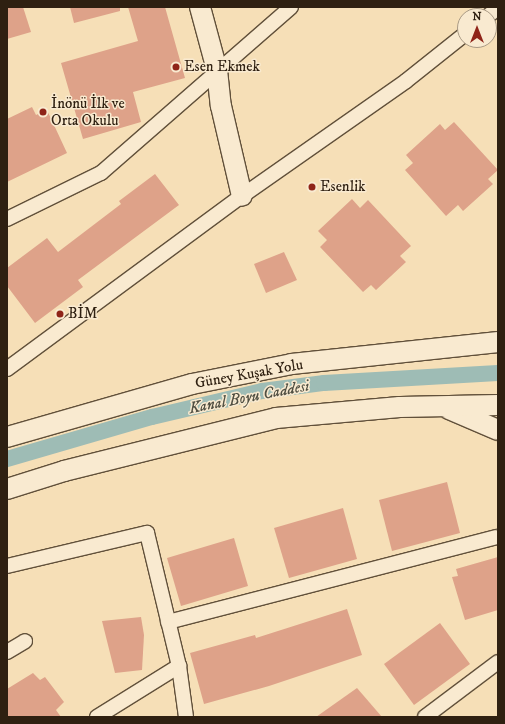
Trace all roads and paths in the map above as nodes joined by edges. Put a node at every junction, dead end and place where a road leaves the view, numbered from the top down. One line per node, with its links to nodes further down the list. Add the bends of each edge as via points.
1 (200, 7): 4 (main road)
2 (291, 7): 4 (street)
3 (457, 40): 5 (street, via 406,81)
4 (217, 70): 5 (main road, via 221,106); 6 (street, via 101,173)
5 (242, 196): 8 (street)
6 (7, 219)
7 (498, 342): 12 (main road, Güney Kuşak Yolu, via 292,364 192,384)
8 (7, 369)
9 (498, 405): 10 (main road)
10 (440, 406): 11 (main road); 13 (main road, via 328,412 276,418 64,471)
11 (498, 430)
12 (7, 437)
13 (7, 489)
14 (496, 537): 16 (street)
15 (7, 566): 16 (street, via 147,533)
16 (168, 622): 20 (street)
17 (25, 641): 18 (street)
18 (7, 652)
19 (498, 662): 24 (street)
20 (179, 666): 21 (street); 23 (street)
21 (114, 712): 22 (street)
22 (96, 717)
23 (186, 717)
24 (425, 717)

